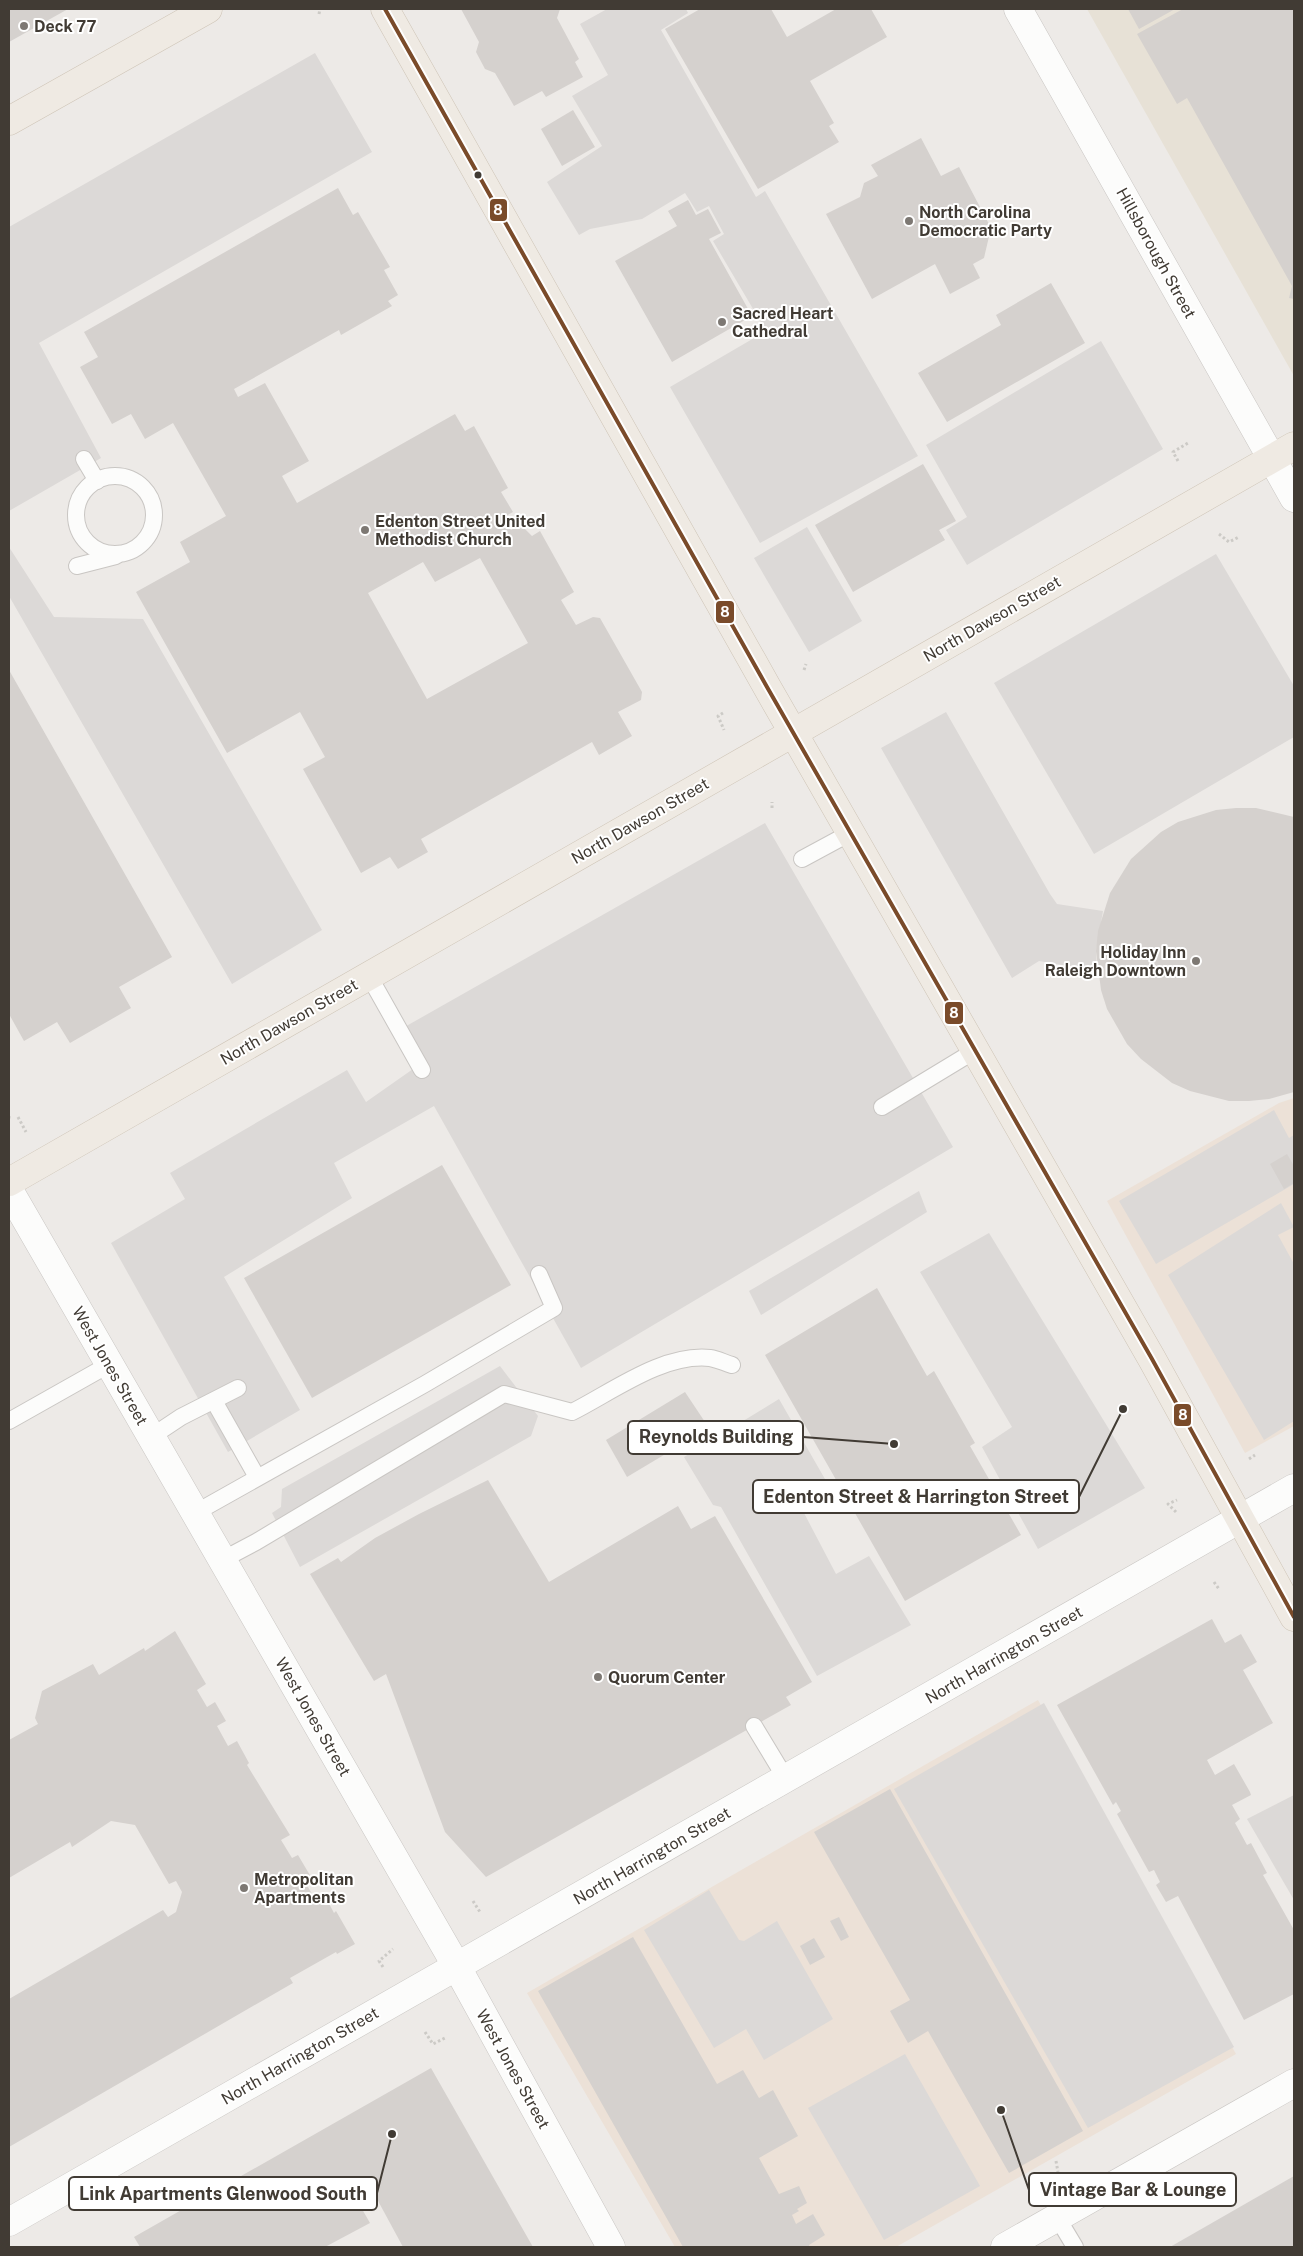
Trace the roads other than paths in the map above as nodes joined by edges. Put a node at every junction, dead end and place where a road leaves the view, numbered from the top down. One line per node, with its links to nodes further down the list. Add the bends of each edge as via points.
1 (208, 9): 4 (main road)
2 (386, 9): 11 (main road)
3 (1018, 9): 5 (street, Hillsborough Street)
4 (9, 121)
5 (1283, 452): 8 (street, Hillsborough Street); 11 (main road, North Dawson Street)
6 (84, 459): 7 (lane)
7 (97, 481): 9 (lane, via 84,492 78,504 78,525 87,543 98,551); 9 (lane, via 111,476 125,478 139,484 152,502 155,514 153,527 146,540 136,549)
8 (1294, 498)
9 (121, 554): 10 (lane)
10 (77, 566)
11 (794, 732): 12 (main road); 14 (main road, North Dawson Street)
12 (852, 832): 13 (lane); 15 (main road)
13 (802, 860)
14 (369, 976): 16 (lane); 18 (main road, North Dawson Street)
15 (976, 1050): 17 (lane); 30 (main road)
16 (422, 1070)
17 (882, 1107)
18 (9, 1182)
19 (9, 1190): 21 (street, West Jones Street)
20 (539, 1274): 27 (lane, via 554,1308)
21 (110, 1364): 25 (lane); 26 (street, West Jones Street)
22 (732, 1365): 31 (lane, via 710,1358 671,1361 572,1412 504,1394)
23 (238, 1388): 24 (lane)
24 (214, 1401): 26 (lane); 27 (lane)
25 (9, 1421)
26 (151, 1437): 29 (street, West Jones Street)
27 (257, 1477): 29 (lane)
28 (1294, 1488): 30 (street, North Harrington Street)
29 (195, 1513): 31 (street, West Jones Street)
30 (1241, 1520): 32 (main road); 34 (street, North Harrington Street)
31 (222, 1560): 35 (street, West Jones Street)
32 (1294, 1617)
33 (754, 1726): 34 (lane)
34 (786, 1779): 35 (street, North Harrington Street)
35 (457, 1967): 38 (street, North Harrington Street); 39 (street, West Jones Street)
36 (1294, 2084): 37 (street)
37 (1057, 2218): 40 (street); 41 (lane)
38 (9, 2222)
39 (610, 2247)
40 (1004, 2247)
41 (1075, 2247)

